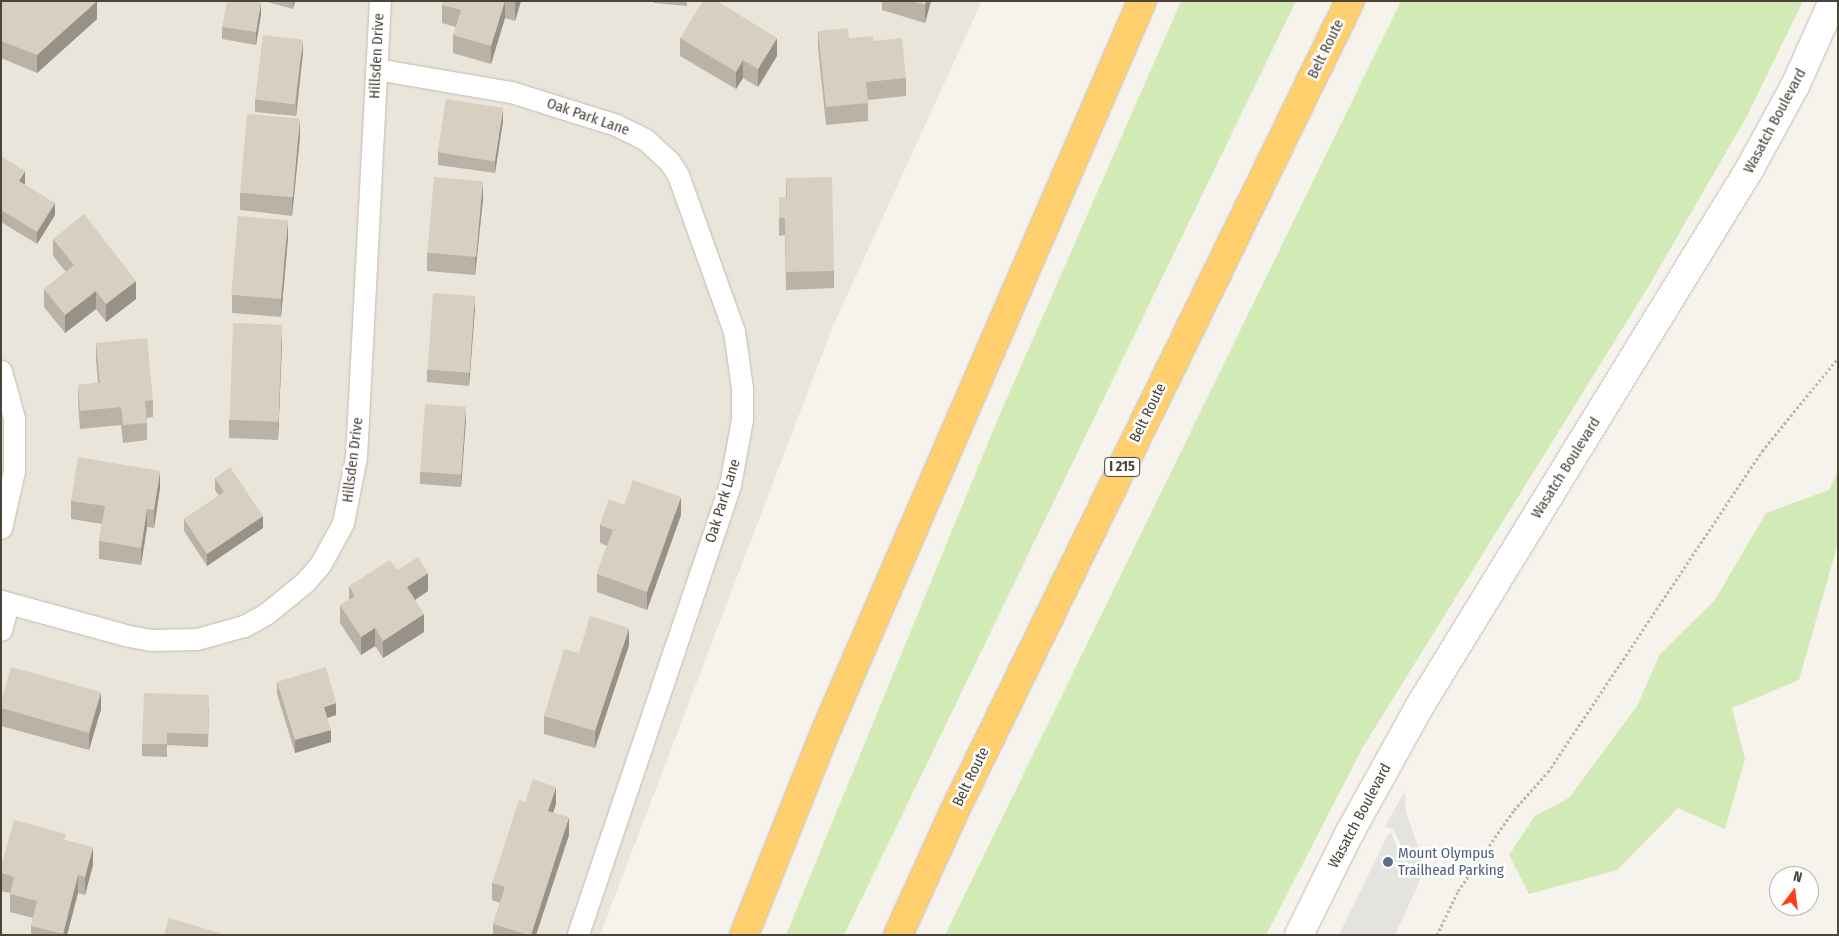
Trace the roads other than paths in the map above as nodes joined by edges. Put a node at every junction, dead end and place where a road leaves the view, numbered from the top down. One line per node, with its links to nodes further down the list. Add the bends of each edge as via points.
1 (380, 1): 5 (street, Hillsden Drive)
2 (1142, 1): 11 (highway, via 827,728)
3 (1350, 1): 12 (highway, Belt Route / I 215, via 954,810)
4 (1833, 1): 13 (street, Wasatch Boulevard, via 1795,86 1749,170 1421,704 1350,832)
5 (376, 69): 8 (street, Hillsden Drive, via 356,457 343,523 320,565 306,582 267,613 244,626 197,639 151,640 129,636); 10 (street, Oak Park Lane, via 511,92 616,125 645,139 669,161 678,175 734,331 742,388 742,419 730,485)
6 (1, 371): 7 (street, via 14,418 14,471)
7 (1, 528)
8 (5, 602): 9 (street)
9 (1, 630)
10 (578, 935)
11 (744, 935)
12 (898, 935)
13 (1299, 935)

